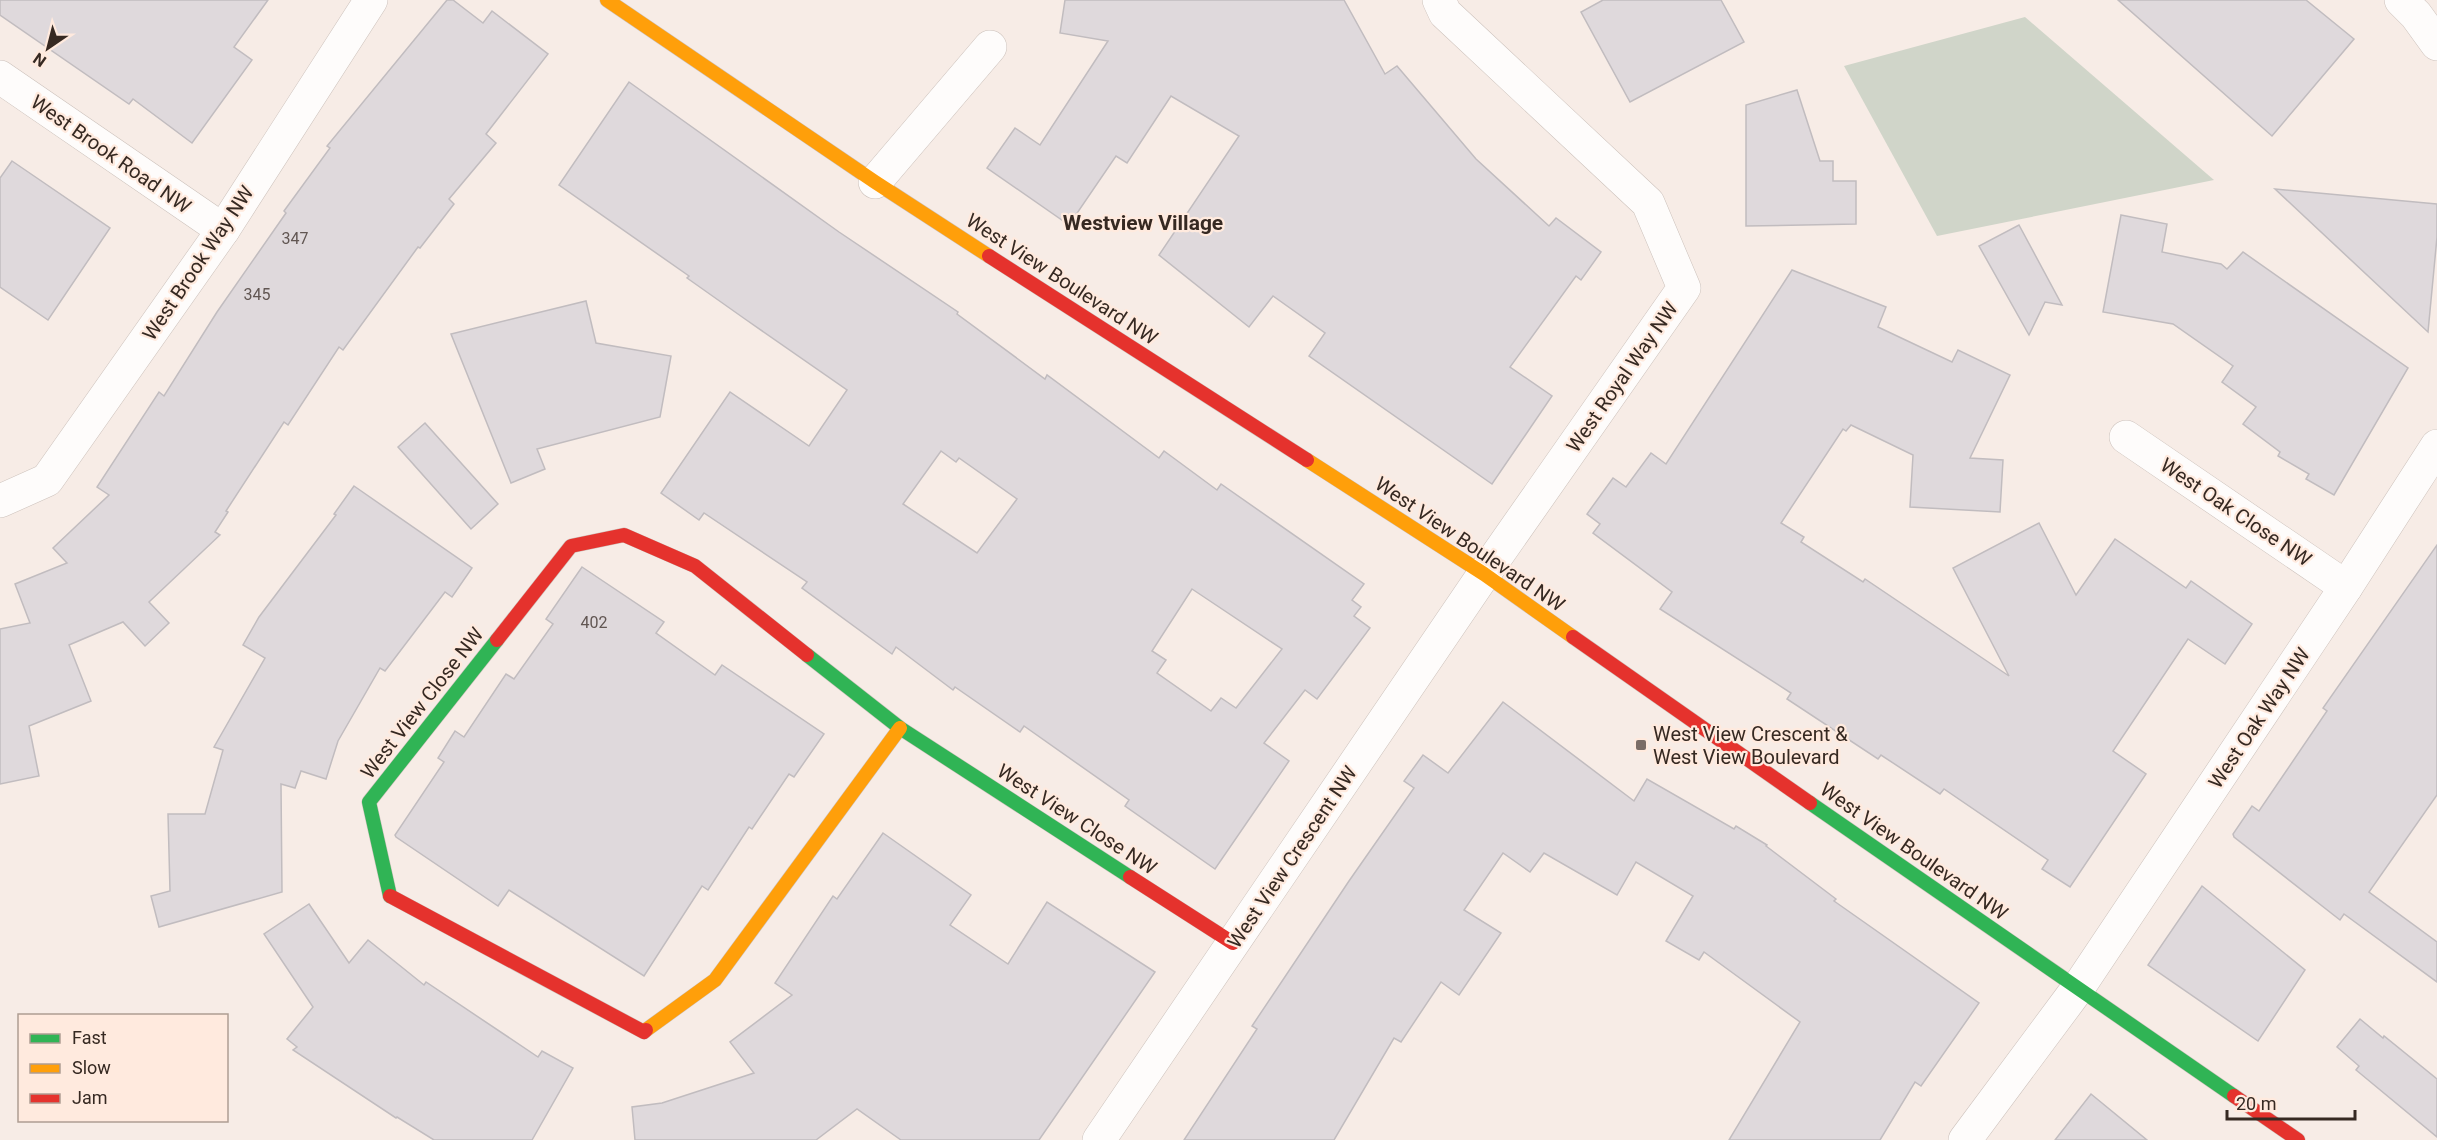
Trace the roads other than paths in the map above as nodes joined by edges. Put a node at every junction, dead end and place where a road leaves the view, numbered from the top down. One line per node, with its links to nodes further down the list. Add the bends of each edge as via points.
1 (371, 0): 9 (street, West Brook Way NW)
2 (607, 0): 8 (street, West View Boulevard NW)
3 (1438, 0): 13 (street, West Royal Way NW, via 1445,13 1647,204 1684,288)
4 (2401, 0): 5 (street)
5 (2437, 44)
6 (990, 47): 8 (street)
7 (0, 77): 9 (street, West Brook Road NW)
8 (875, 182): 13 (street, West View Boulevard NW)
9 (223, 230): 12 (street, West Brook Way NW, via 46,480)
10 (2126, 437): 14 (street, West Oak Close NW)
11 (2437, 446): 14 (street, West Oak Way NW)
12 (0, 501)
13 (1484, 574): 16 (street, West View Crescent NW); 17 (street, West View Boulevard NW)
14 (2346, 587): 17 (street, West Oak Way NW)
15 (900, 728): 15 (street, West View Close NW, via 695,566 624,535 571,546 369,802 390,898 644,1032 716,980); 16 (street, West View Close NW)
16 (1233, 942): 18 (street, West View Crescent NW)
17 (2078, 988): 19 (street, West Oak Way NW); 20 (street, West View Boulevard NW)
18 (1099, 1140)
19 (1965, 1140)
20 (2298, 1140)

